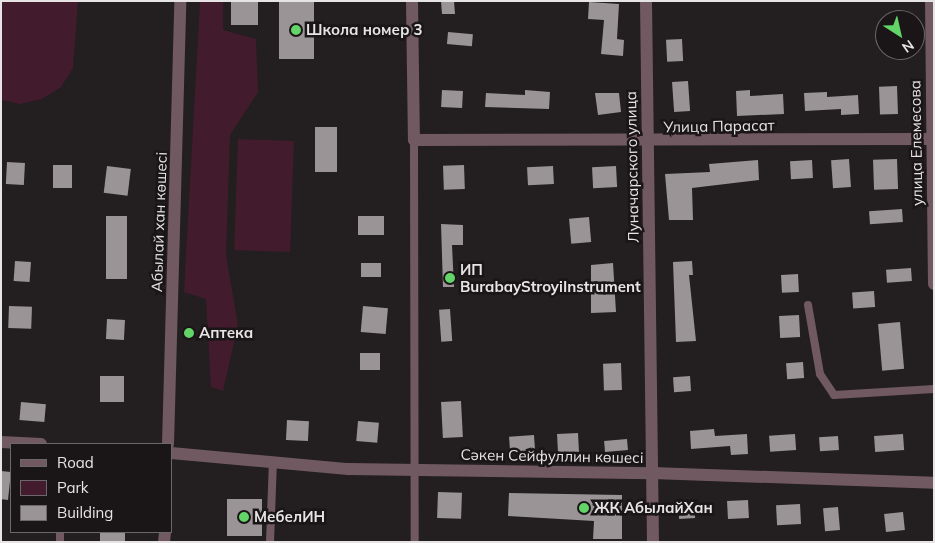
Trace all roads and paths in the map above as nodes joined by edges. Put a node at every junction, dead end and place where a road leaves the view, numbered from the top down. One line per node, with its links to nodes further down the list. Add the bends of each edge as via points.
1 (180, 1): 13 (street, Абылай хан көшесі)
2 (412, 1): 6 (street)
3 (646, 1): 7 (street, Луначарского улица)
4 (931, 1): 5 (street, улица Елемесова)
5 (933, 139): 7 (street, Улица Парасат); 8 (street, улица Елемесова)
6 (414, 140): 7 (street, Улица Парасат); 16 (lane)
7 (648, 143): 17 (street, Луначарского улица)
8 (934, 284)
9 (808, 305): 10 (lane, via 820,374 834,395)
10 (934, 390)
11 (1, 442): 12 (street)
12 (21, 443)
13 (168, 443)
14 (172, 453): 15 (street, Сәкен Сейфуллин көшесі)
15 (273, 462): 16 (street, Сәкен Сейфуллин көшесі); 19 (lane)
16 (412, 471): 17 (street, Сәкен Сейфуллин көшесі); 20 (lane)
17 (652, 473): 18 (street, Сәкен Сейфуллин көшесі); 21 (street, Луначарского улица)
18 (934, 483)
19 (270, 542)
20 (414, 542)
21 (653, 542)

